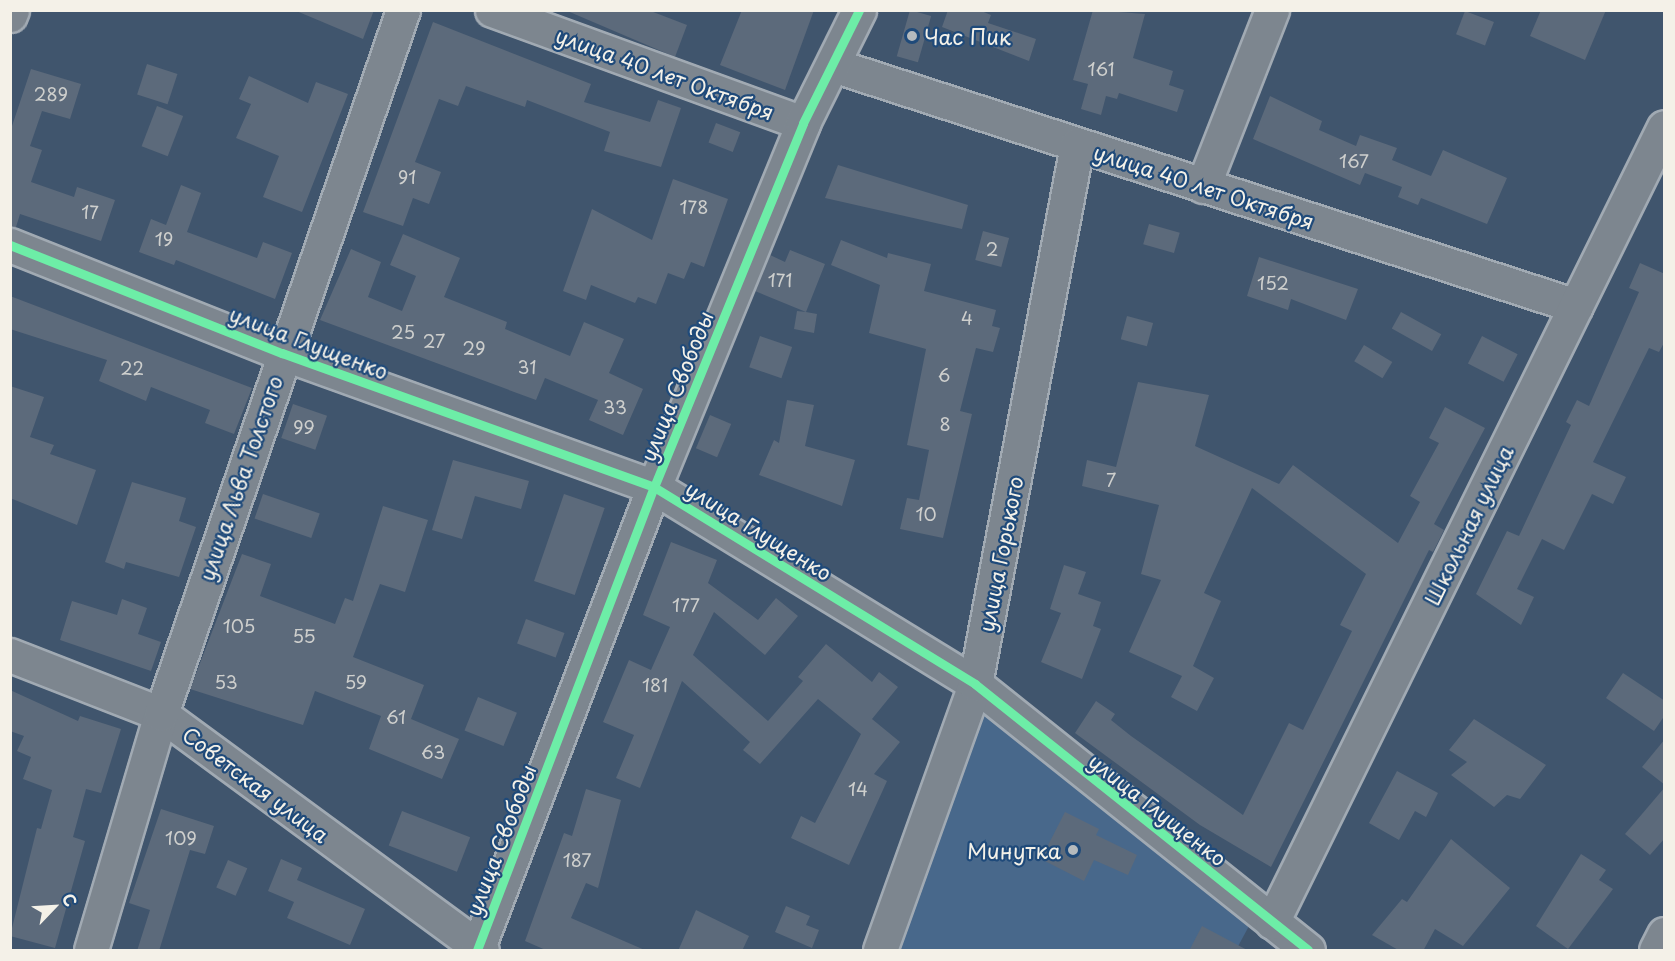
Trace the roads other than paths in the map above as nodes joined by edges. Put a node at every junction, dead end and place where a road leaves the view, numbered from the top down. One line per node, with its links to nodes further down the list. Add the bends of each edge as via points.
1 (12, 10): 6 (street)
2 (403, 10): 14 (street, улица Льва Толстого)
3 (492, 10): 8 (street, улица 40 лет Октября)
4 (859, 10): 7 (street, улица Свободы)
5 (1272, 10): 11 (street)
6 (10, 15)
7 (833, 65): 8 (street, улица Свободы); 10 (street, улица 40 лет Октября)
8 (803, 123): 15 (street, улица Свободы)
9 (1665, 128): 13 (street, Школьная улица)
10 (1077, 145): 11 (street, улица 40 лет Октября); 17 (street, улица Горького)
11 (1203, 186): 13 (street, улица 40 лет Октября)
12 (10, 245): 14 (street, улица Глущенко)
13 (1576, 306): 19 (street, Школьная улица)
14 (282, 353): 15 (street, улица Глущенко); 18 (street, улица Льва Толстого)
15 (654, 487): 17 (street, улица Глущенко); 21 (street, улица Свободы)
16 (10, 655): 18 (street, Советская улица)
17 (975, 684): 19 (street, улица Глущенко); 23 (street, улица Горького)
18 (161, 714): 21 (street, Советская улица); 22 (street, улица Льва Толстого)
19 (1272, 922): 24 (street, улица Глущенко)
20 (1665, 934): 25 (street)
21 (479, 950)
22 (91, 951)
23 (880, 951)
24 (1308, 951)
25 (1656, 951)

